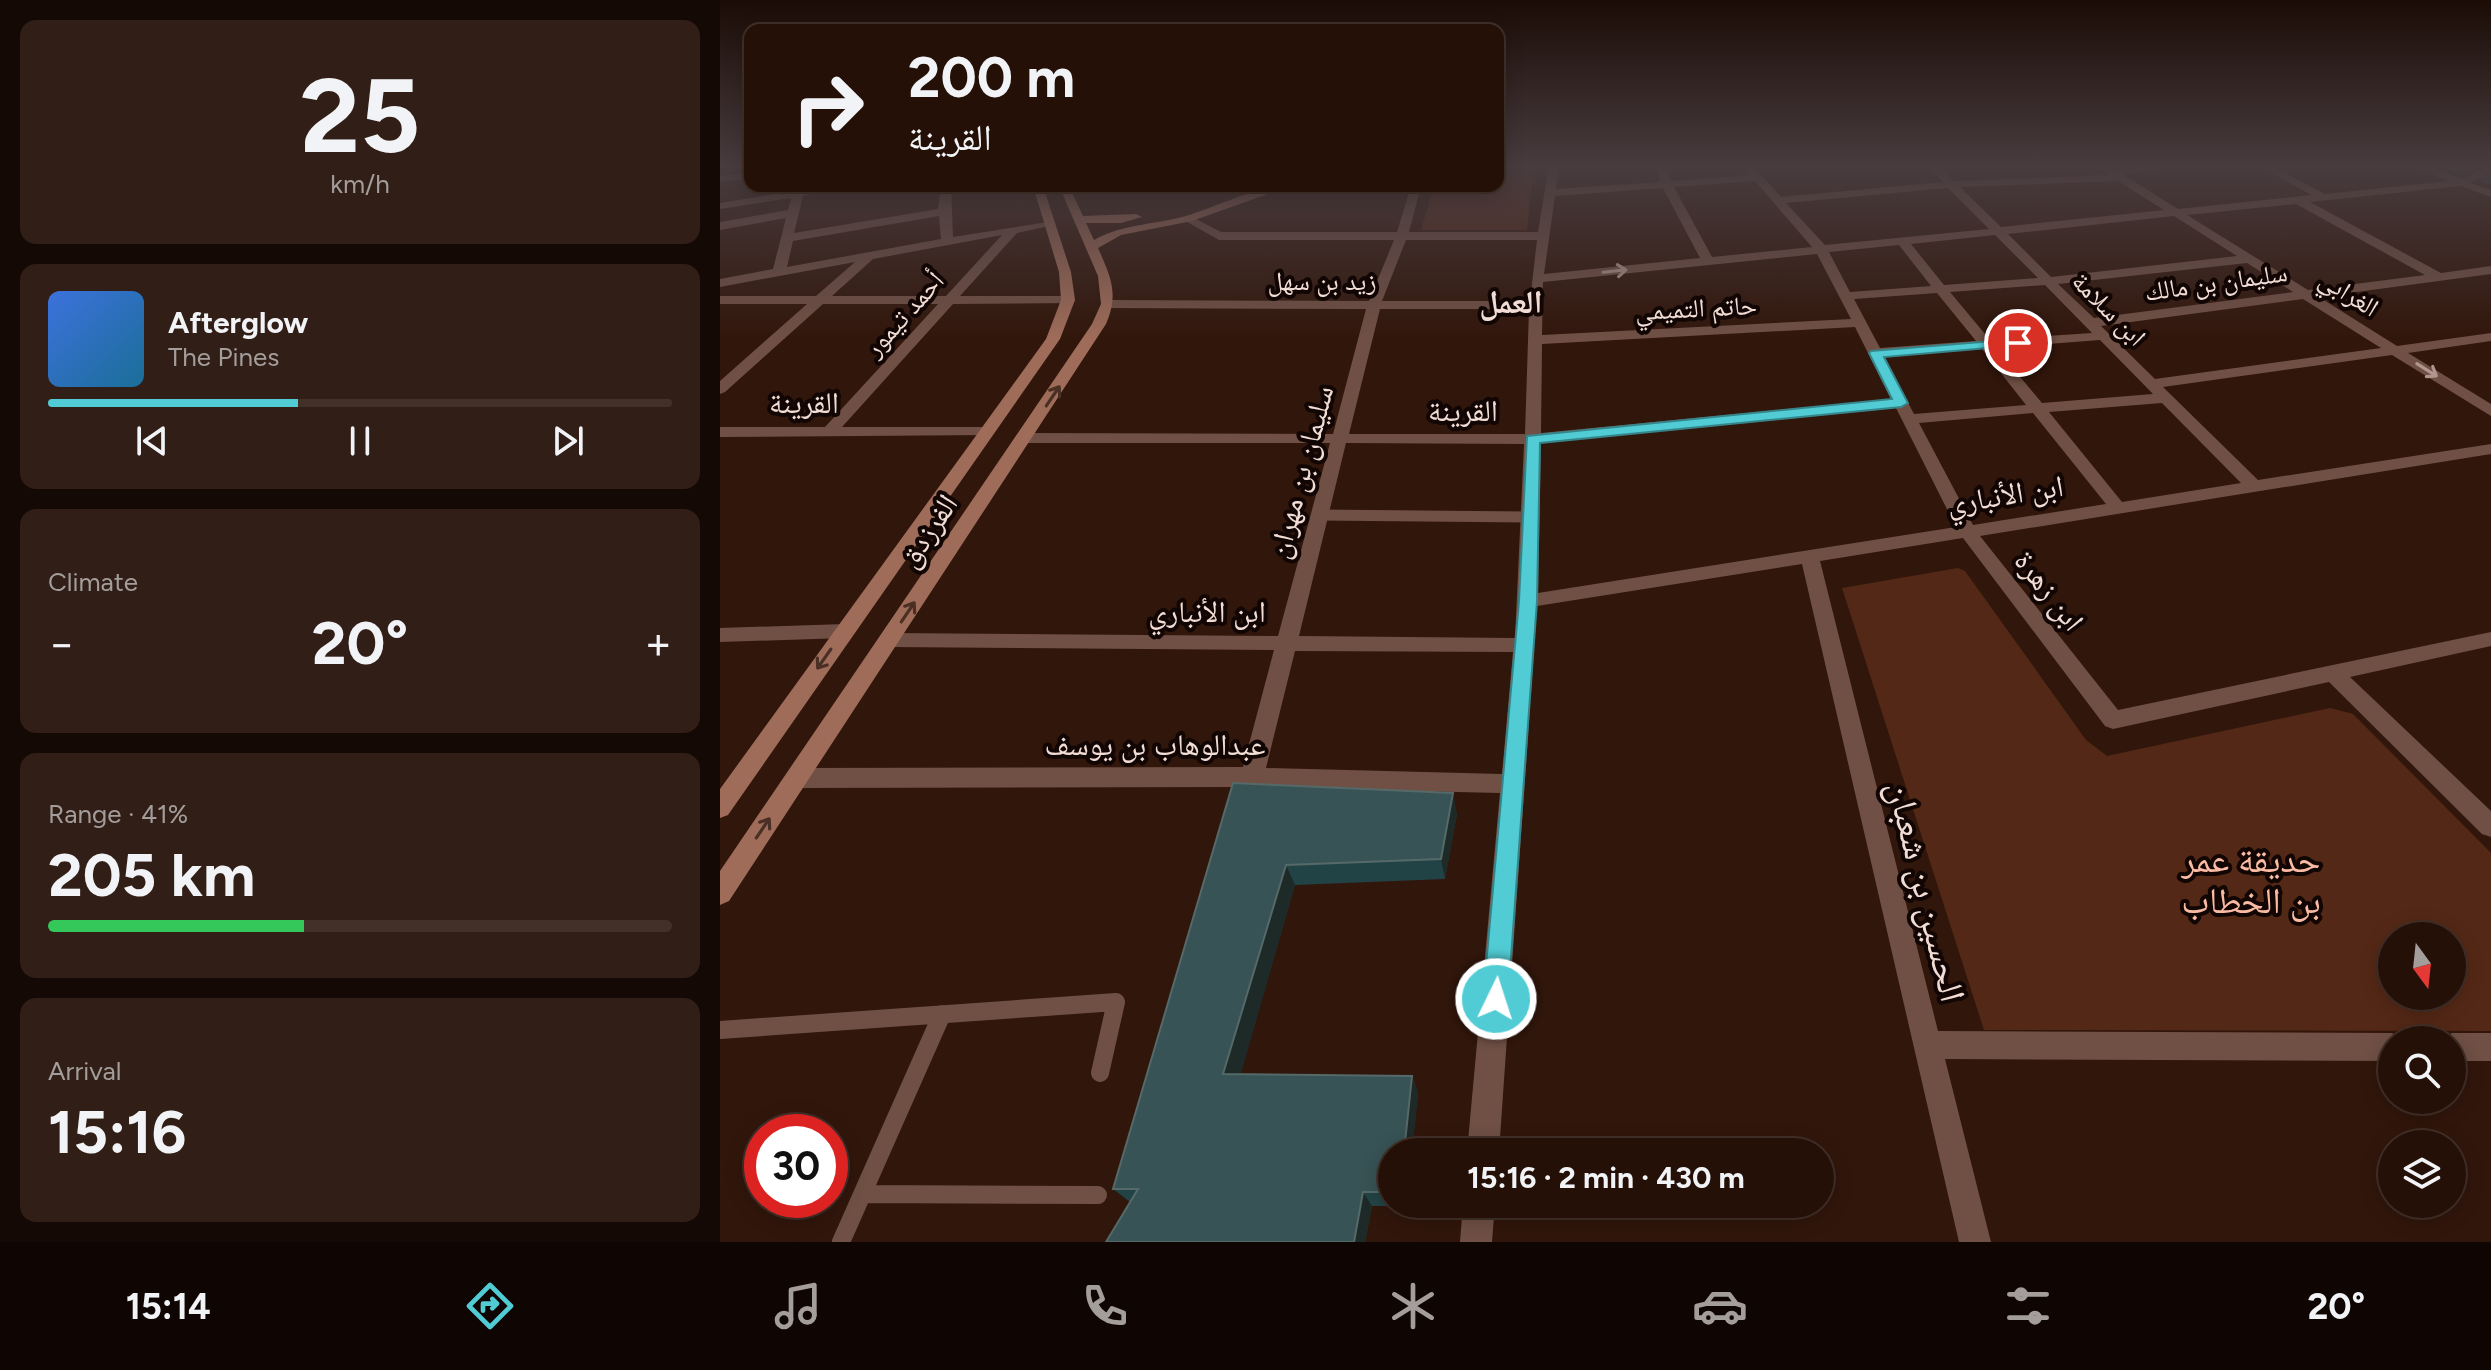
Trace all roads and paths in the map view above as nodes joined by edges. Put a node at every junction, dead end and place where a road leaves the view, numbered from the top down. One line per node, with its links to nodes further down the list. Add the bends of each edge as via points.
1 (791, 223): 19 (street)
2 (878, 223): 19 (street)
3 (945, 223): 22 (street)
4 (1050, 223): 16 (street); 40 (main road)
5 (1079, 223): 23 (main road)
6 (1166, 223): 23 (main road, via 1117,232)
7 (1195, 223): 20 (street, via 1219,236)
8 (1405, 223): 20 (street, سليمان بن مهران)
9 (1546, 223): 18 (street)
10 (1688, 223): 27 (street)
11 (1797, 223): 24 (street, ابن زهرة)
12 (1988, 223): 17 (street, ابن سلامة)
13 (2072, 223): 17 (street)
14 (2192, 223): 26 (street, الغرابي)
15 (2340, 223): 30 (street)
16 (1013, 230): 22 (street); 39 (street, أحمد تيمور)
17 (1996, 231): 21 (street); 32 (street, ابن سلامة)
18 (1544, 236): 20 (street); 31 (street)
19 (787, 238): 29 (street)
20 (1401, 238): 42 (street, سليمان بن مهران)
21 (1902, 241): 24 (street); 34 (street)
22 (947, 242): 25 (street)
23 (1090, 248): 41 (main road, via 1104,276)
24 (1821, 249): 27 (street); 36 (street, ابن زهرة)
25 (870, 256): 29 (street); 38 (street)
26 (2248, 259): 32 (street); 35 (street, الغرابي)
27 (1708, 261): 31 (street, one-way to 27)
28 (2491, 270): 30 (street, سليمان بن مالك)
29 (779, 272): 33 (street)
30 (2439, 277): 35 (street, سليمان بن مالك)
31 (1537, 279): 43 (street)
32 (2047, 281): 34 (street); 45 (street, ابن سلامة)
33 (720, 283)
34 (1939, 289): 36 (street); 49 (street)
35 (2306, 295): 45 (street, سليمان بن مالك); 50 (street, الغرابي)
36 (1845, 296): 44 (street, ابن زهرة)
37 (720, 300): 38 (street)
38 (820, 300): 39 (street); 53 (street)
39 (949, 300): 40 (street); 58 (street, أحمد تيمور)
40 (1068, 300): 60 (main road, الفرزدق, via 1053,339)
41 (1108, 304): 42 (street, زيد بن سهل); 61 (main road, الفرزدق, one-way to 41)
42 (1374, 305): 43 (street, زيد بن سهل); 63 (street, سليمان بن مهران)
43 (1537, 305): 48 (street)
44 (1859, 323): 48 (street, حاتم التميمي); 51 (street, ابن زهرة)
45 (2089, 323): 46 (street, ابن سلامة)
46 (2102, 336): 49 (street); 52 (street, ابن سلامة)
47 (2491, 337): 50 (street)
48 (1536, 340): 62 (street)
49 (1989, 345): 51 (street); 55 (street)
50 (2395, 350): 52 (street); 57 (street, الغرابي, one-way to 57)
51 (1875, 353): 56 (street, ابن زهرة)
52 (2150, 384): 54 (street, ابن سلامة)
53 (720, 389)
54 (2164, 398): 55 (street, القرينة); 65 (street, ابن سلامة)
55 (2040, 408): 56 (street, القرينة); 66 (street)
56 (1905, 411): 62 (street, القرينة); 69 (street, ابن زهرة)
57 (2491, 411)
58 (830, 431): 59 (street, القرينة); 60 (street, القرينة)
59 (720, 432)
60 (984, 432): 72 (main road, الفرزدق)
61 (1024, 438): 63 (street, القرينة); 75 (main road, الفرزدق, one-way to 61)
62 (1533, 439): 63 (street, القرينة); 68 (street)
63 (1337, 440): 67 (street, سليمان بن مهران)
64 (2491, 449): 65 (street, ابن الأنباري)
65 (2254, 486): 66 (street, ابن الأنباري)
66 (2118, 508): 69 (street, ابن الأنباري)
67 (1318, 515): 68 (lane); 76 (street, سليمان بن مهران)
68 (1530, 517): 71 (street)
69 (1967, 531): 70 (street, ابن الأنباري); 78 (street, ابن زهرة, via 2113,720)
70 (1809, 556): 71 (street, ابن الأنباري); 87 (street, الحسين بن شعبان)
71 (1528, 601): 77 (street)
72 (845, 631): 73 (street); 82 (main road, الفرزدق, one-way to 82)
73 (720, 635)
74 (2491, 639): 78 (street, ابن زهرة)
75 (889, 640): 76 (street, ابن الأنباري); 80 (main road, الفرزدق)
76 (1286, 642): 77 (street, ابن الأنباري); 79 (street, سليمان بن مهران)
77 (1524, 645): 81 (street)
78 (2333, 673): 83 (street)
79 (1252, 777): 80 (street, عبدالوهاب بن يوسف); 81 (street, عبدالوهاب بن يوسف)
80 (797, 778): 84 (main road, الفرزدق, one-way to 80)
81 (1513, 784): 92 (street)
82 (720, 808)
83 (2491, 827)
84 (720, 893)
85 (942, 1014): 86 (lane); 91 (lane, via 1116,1002); 93 (lane)
86 (720, 1030)
87 (1927, 1045): 88 (street); 98 (street, الحسين بن شعبان)
88 (2378, 1047)
89 (2466, 1047): 90 (street)
90 (2491, 1047)
91 (1100, 1073)
92 (1484, 1138)
93 (863, 1194): 94 (lane); 96 (lane)
94 (1098, 1195)
95 (1478, 1218): 97 (street)
96 (841, 1242)
97 (1476, 1242)
98 (1975, 1242)

